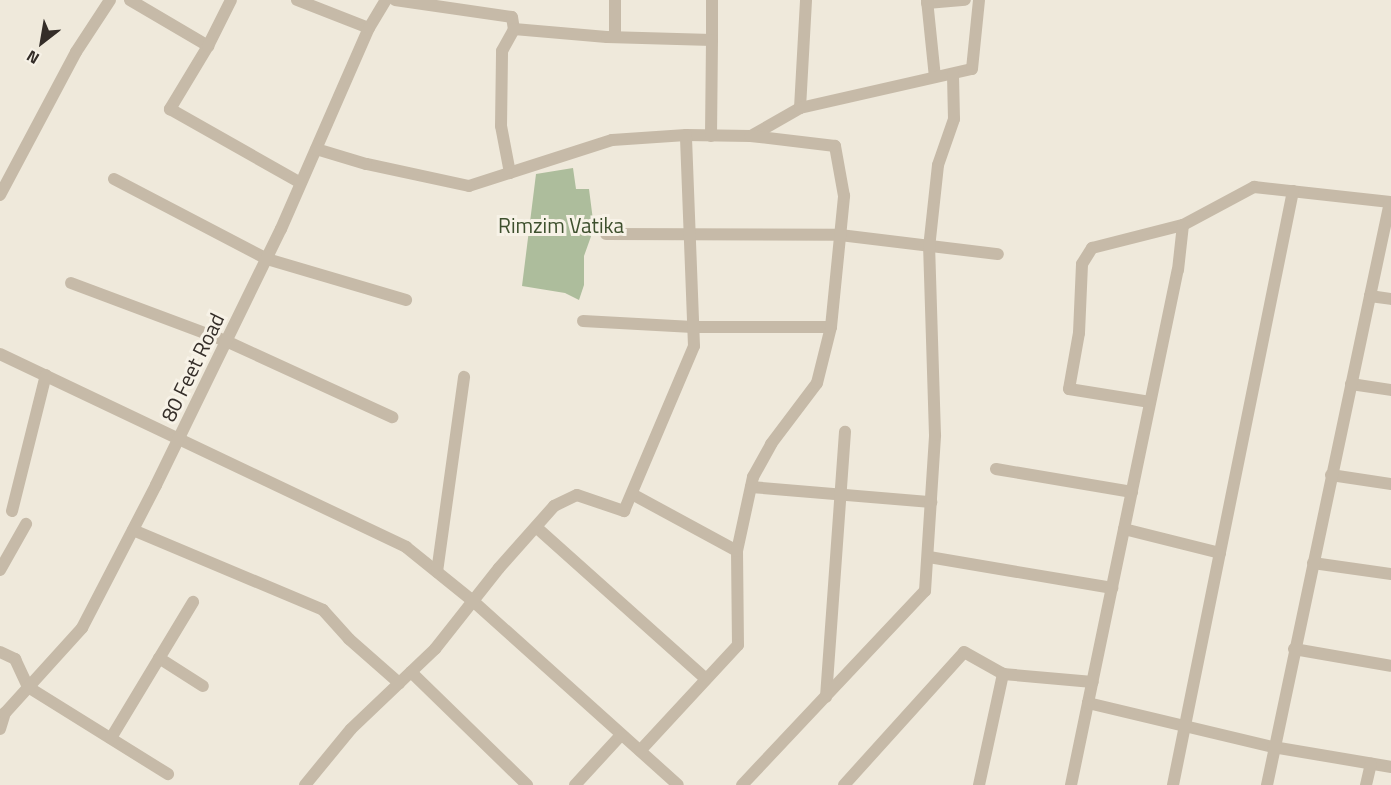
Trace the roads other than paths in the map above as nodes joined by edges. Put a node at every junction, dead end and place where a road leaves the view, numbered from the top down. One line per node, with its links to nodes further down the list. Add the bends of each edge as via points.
1 (110, 0): 29 (street, via 76,52)
2 (130, 0): 17 (street)
3 (231, 0): 17 (street)
4 (297, 0): 13 (street)
5 (386, 0): 13 (street, 80 Feet Road)
6 (395, 0): 14 (street, via 512,17)
7 (615, 0): 15 (street)
8 (712, 0): 16 (street)
9 (806, 0): 20 (street)
10 (965, 0): 12 (street)
11 (979, 0): 18 (street, via 972,69)
12 (927, 1): 19 (street)
13 (369, 28): 24 (street, 80 Feet Road)
14 (514, 29): 15 (street); 25 (street, via 502,51 501,126)
15 (615, 37): 16 (street)
16 (712, 40): 22 (street)
17 (208, 46): 27 (street, via 170,110)
18 (953, 74): 19 (street); 35 (street, via 954,119 938,165)
19 (935, 77): 20 (street)
20 (800, 108): 23 (street)
21 (686, 135): 22 (street); 25 (street, via 612,140); 33 (street)
22 (711, 136): 23 (street)
23 (751, 136): 34 (street, via 835,146 844,196)
24 (316, 149): 25 (street, via 469,186); 27 (street, 80 Feet Road)
25 (510, 173)
26 (114, 179): 37 (street)
27 (302, 183): 37 (street, 80 Feet Road)
28 (1293, 191): 30 (street); 31 (street, via 1254,187); 70 (street)
29 (0, 195)
30 (1390, 200): 39 (street)
31 (1183, 225): 52 (street, via 1178,270); 52 (street, via 1092,248 1082,264 1079,333 1069,389)
32 (606, 234): 33 (street)
33 (691, 234): 34 (street); 43 (street)
34 (840, 236): 35 (street); 44 (street)
35 (930, 248): 36 (street); 63 (street, via 935,435)
36 (998, 254)
37 (267, 259): 41 (street); 45 (street, 80 Feet Road)
38 (71, 283): 45 (street)
39 (1370, 296): 40 (street); 49 (street)
40 (1391, 299)
41 (406, 300)
42 (583, 321): 43 (street)
43 (693, 327): 44 (street); 61 (street, via 694,346)
44 (831, 327): 59 (street, via 817,383 771,444)
45 (226, 340): 53 (street); 55 (street, 80 Feet Road)
46 (0, 354): 47 (street)
47 (46, 375): 55 (street); 64 (street)
48 (464, 377): 74 (street)
49 (1351, 384): 50 (street); 57 (street)
50 (1391, 390)
51 (1065, 393): 52 (street)
52 (1150, 404): 60 (street)
53 (392, 417)
54 (845, 432): 62 (street)
55 (179, 438): 68 (street, 80 Feet Road); 74 (street, via 406,547)
56 (996, 469): 60 (street)
57 (1332, 475): 58 (street); 72 (street)
58 (1391, 484)
59 (751, 487): 62 (street); 69 (street)
60 (1132, 492): 67 (street)
61 (632, 494): 66 (street, via 624,511 577,495 554,506); 69 (street)
62 (840, 496): 63 (street); 90 (street)
63 (931, 502): 71 (street)
64 (12, 511)
65 (26, 524): 73 (street)
66 (536, 526): 78 (street); 85 (street)
67 (1124, 529): 70 (street); 76 (street)
68 (133, 530): 87 (street, via 323,610); 89 (street, 80 Feet Road, via 82,628)
69 (737, 551): 85 (street, via 738,645)
70 (1220, 553): 92 (street)
71 (929, 557): 76 (street); 90 (street, via 925,591)
72 (1313, 563): 75 (street); 79 (street)
73 (0, 570)
74 (437, 572): 78 (street)
75 (1391, 574)
76 (1112, 588): 86 (street)
77 (193, 602): 81 (street)
78 (473, 602): 83 (street); 94 (street)
79 (1294, 649): 82 (street); 96 (street)
80 (0, 652): 89 (street, via 15,659)
81 (159, 658): 88 (street); 95 (street)
82 (1391, 666)
83 (411, 672): 87 (street); 102 (street)
84 (1003, 674): 86 (street); 106 (street, via 964,652); 107 (street)
85 (706, 679): 97 (street)
86 (1093, 682): 91 (street)
87 (399, 683): 101 (street, via 351,729)
88 (203, 686)
89 (28, 687): 93 (street, 80 Feet Road, via 5,713); 95 (street)
90 (826, 697): 105 (street)
91 (1088, 703): 92 (street); 108 (street)
92 (1185, 726): 96 (street); 109 (street)
93 (0, 729)
94 (621, 735): 97 (street); 103 (street)
95 (111, 738): 100 (street)
96 (1273, 747): 98 (street); 110 (street)
97 (640, 751): 104 (street)
98 (1371, 764): 99 (street); 111 (street)
99 (1391, 768)
100 (168, 774)
101 (304, 785)
102 (527, 785)
103 (575, 785)
104 (678, 785)
105 (742, 785)
106 (844, 785)
107 (979, 785)
108 (1071, 785)
109 (1173, 785)
110 (1267, 785)
111 (1366, 785)

